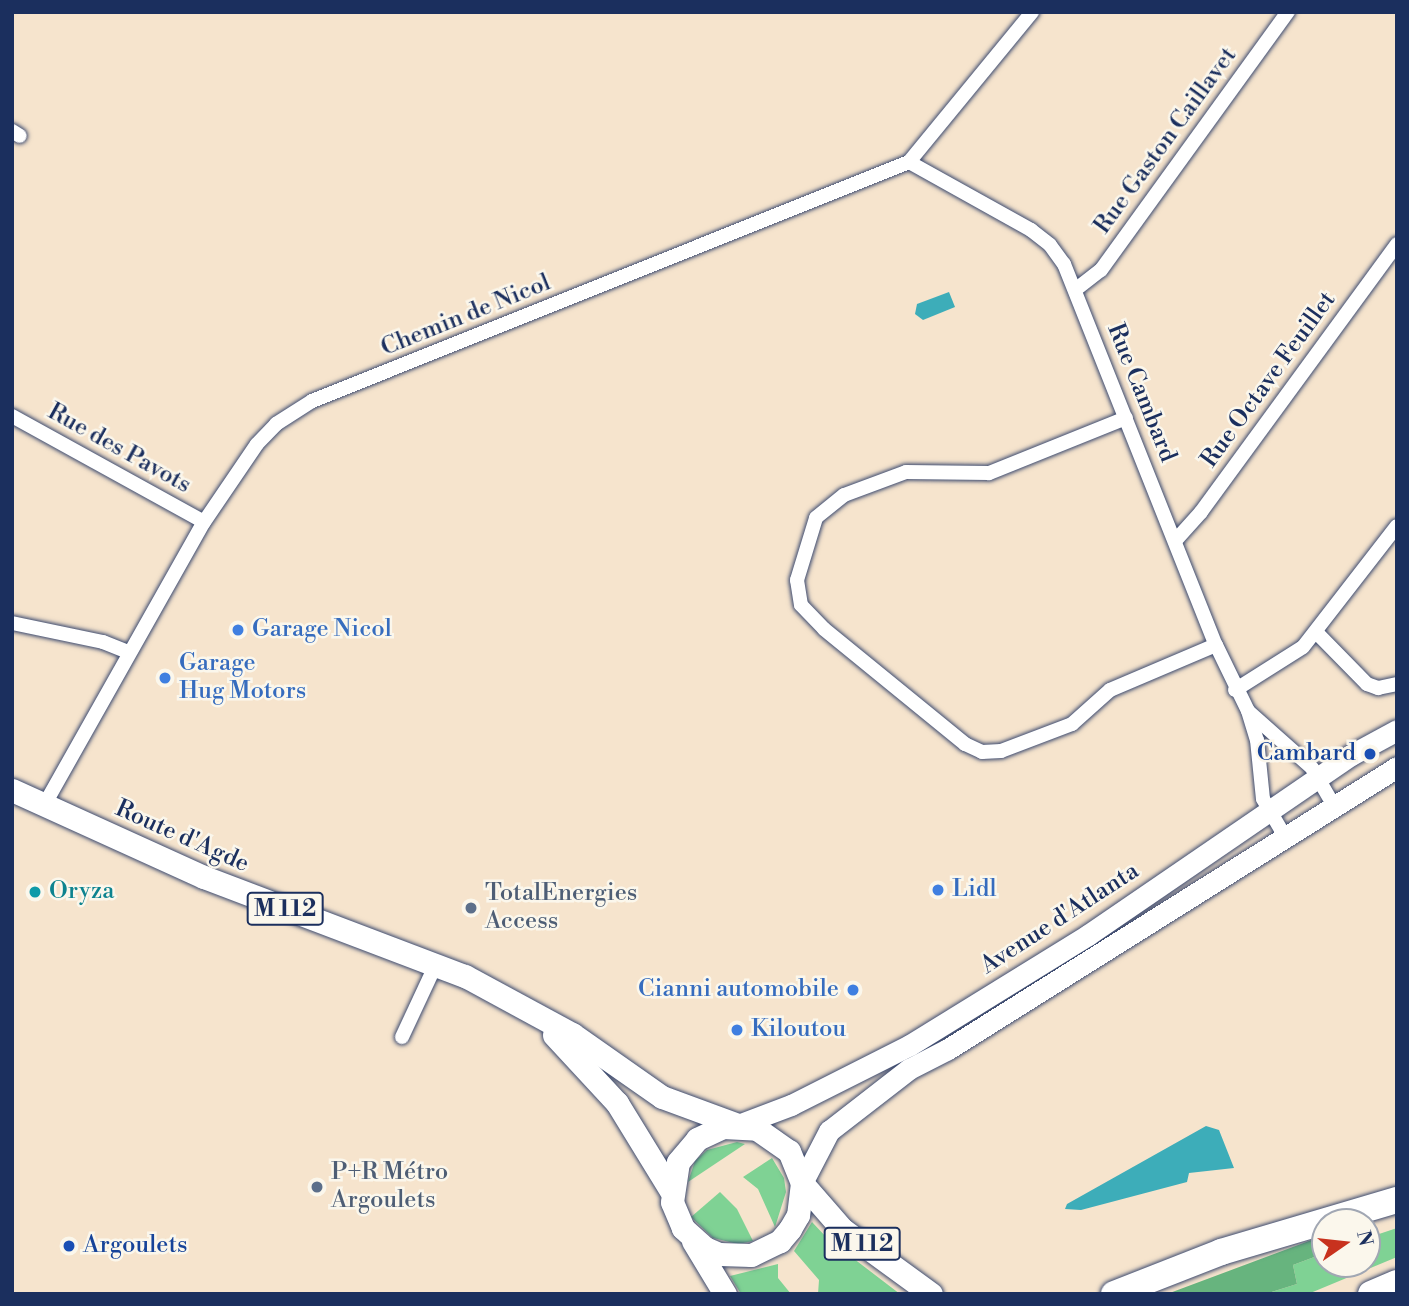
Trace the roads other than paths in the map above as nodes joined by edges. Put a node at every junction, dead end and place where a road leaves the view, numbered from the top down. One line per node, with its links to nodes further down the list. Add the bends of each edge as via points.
1 (1032, 12): 3 (street, Chemin de Nicol)
2 (1288, 12): 5 (street, Rue Gaston Caillavet, via 1101,270)
3 (909, 162): 5 (street, Rue Cambard, via 1051,245); 8 (street, Chemin de Nicol, via 312,401 291,412 257,444)
4 (1397, 244): 10 (street, Rue Octave Feuillet)
5 (1075, 290): 7 (street, Rue Cambard)
6 (12, 416): 8 (street, Rue des Pavots)
7 (1126, 418): 10 (street, Rue Cambard); 13 (street, via 989,473 906,472 835,499 816,518 800,564 801,605 844,646 965,744 982,752 1001,751 1072,724 1110,690)
8 (204, 522): 14 (street, Chemin de Nicol)
9 (1397, 526): 12 (street)
10 (1175, 541): 13 (street, Rue Cambard)
11 (12, 623): 14 (street, via 103,642)
12 (1316, 632): 15 (street, via 1367,684 1378,688); 16 (street, via 1291,657)
13 (1216, 645): 16 (street, Rue Cambard)
14 (128, 652): 22 (street, Chemin de Nicol)
15 (1397, 684)
16 (1235, 690): 17 (street, Rue Cambard)
17 (1248, 711): 20 (street, Rue Cambard); 24 (street, Rue Cambard)
18 (1397, 730): 20 (main road, Avenue d'Atlanta)
19 (1397, 767): 23 (main road, Avenue d'Atlanta)
20 (1318, 777): 23 (street, Rue Cambard); 24 (main road, Avenue d'Atlanta)
21 (12, 790): 22 (main road, Route d'Agde / M 112)
22 (46, 803): 26 (main road, Route d'Agde / M 112, via 204,877)
23 (1334, 806): 25 (main road, Avenue d'Atlanta)
24 (1267, 811): 25 (street, Rue Cambard); 29 (main road, Avenue d'Atlanta, via 1088,935 910,1045 791,1105)
25 (1284, 835): 30 (main road, Avenue d'Atlanta, via 979,1030 908,1069 829,1131)
26 (436, 964): 27 (main road, Route d'Agde / M 112); 28 (street)
27 (527, 1009): 29 (main road, Route d'Agde / M 112, via 572,1034 662,1097); 31 (main road, Route d'Agde / M 112, via 617,1103)
28 (402, 1037)
29 (738, 1125): 30 (main road, via 777,1139 789,1151); 31 (main road, via 696,1139 678,1162)
30 (802, 1183): 33 (main road, via 798,1215 785,1235 766,1250 727,1256); 36 (main road, M 112, via 842,1229)
31 (671, 1191): 33 (main road, via 676,1215)
32 (1397, 1199): 37 (highway, via 1221,1252)
33 (692, 1239): 35 (main road)
34 (1397, 1283): 38 (highway)
35 (725, 1294)
36 (931, 1294)
37 (1114, 1294)
38 (1371, 1294)

